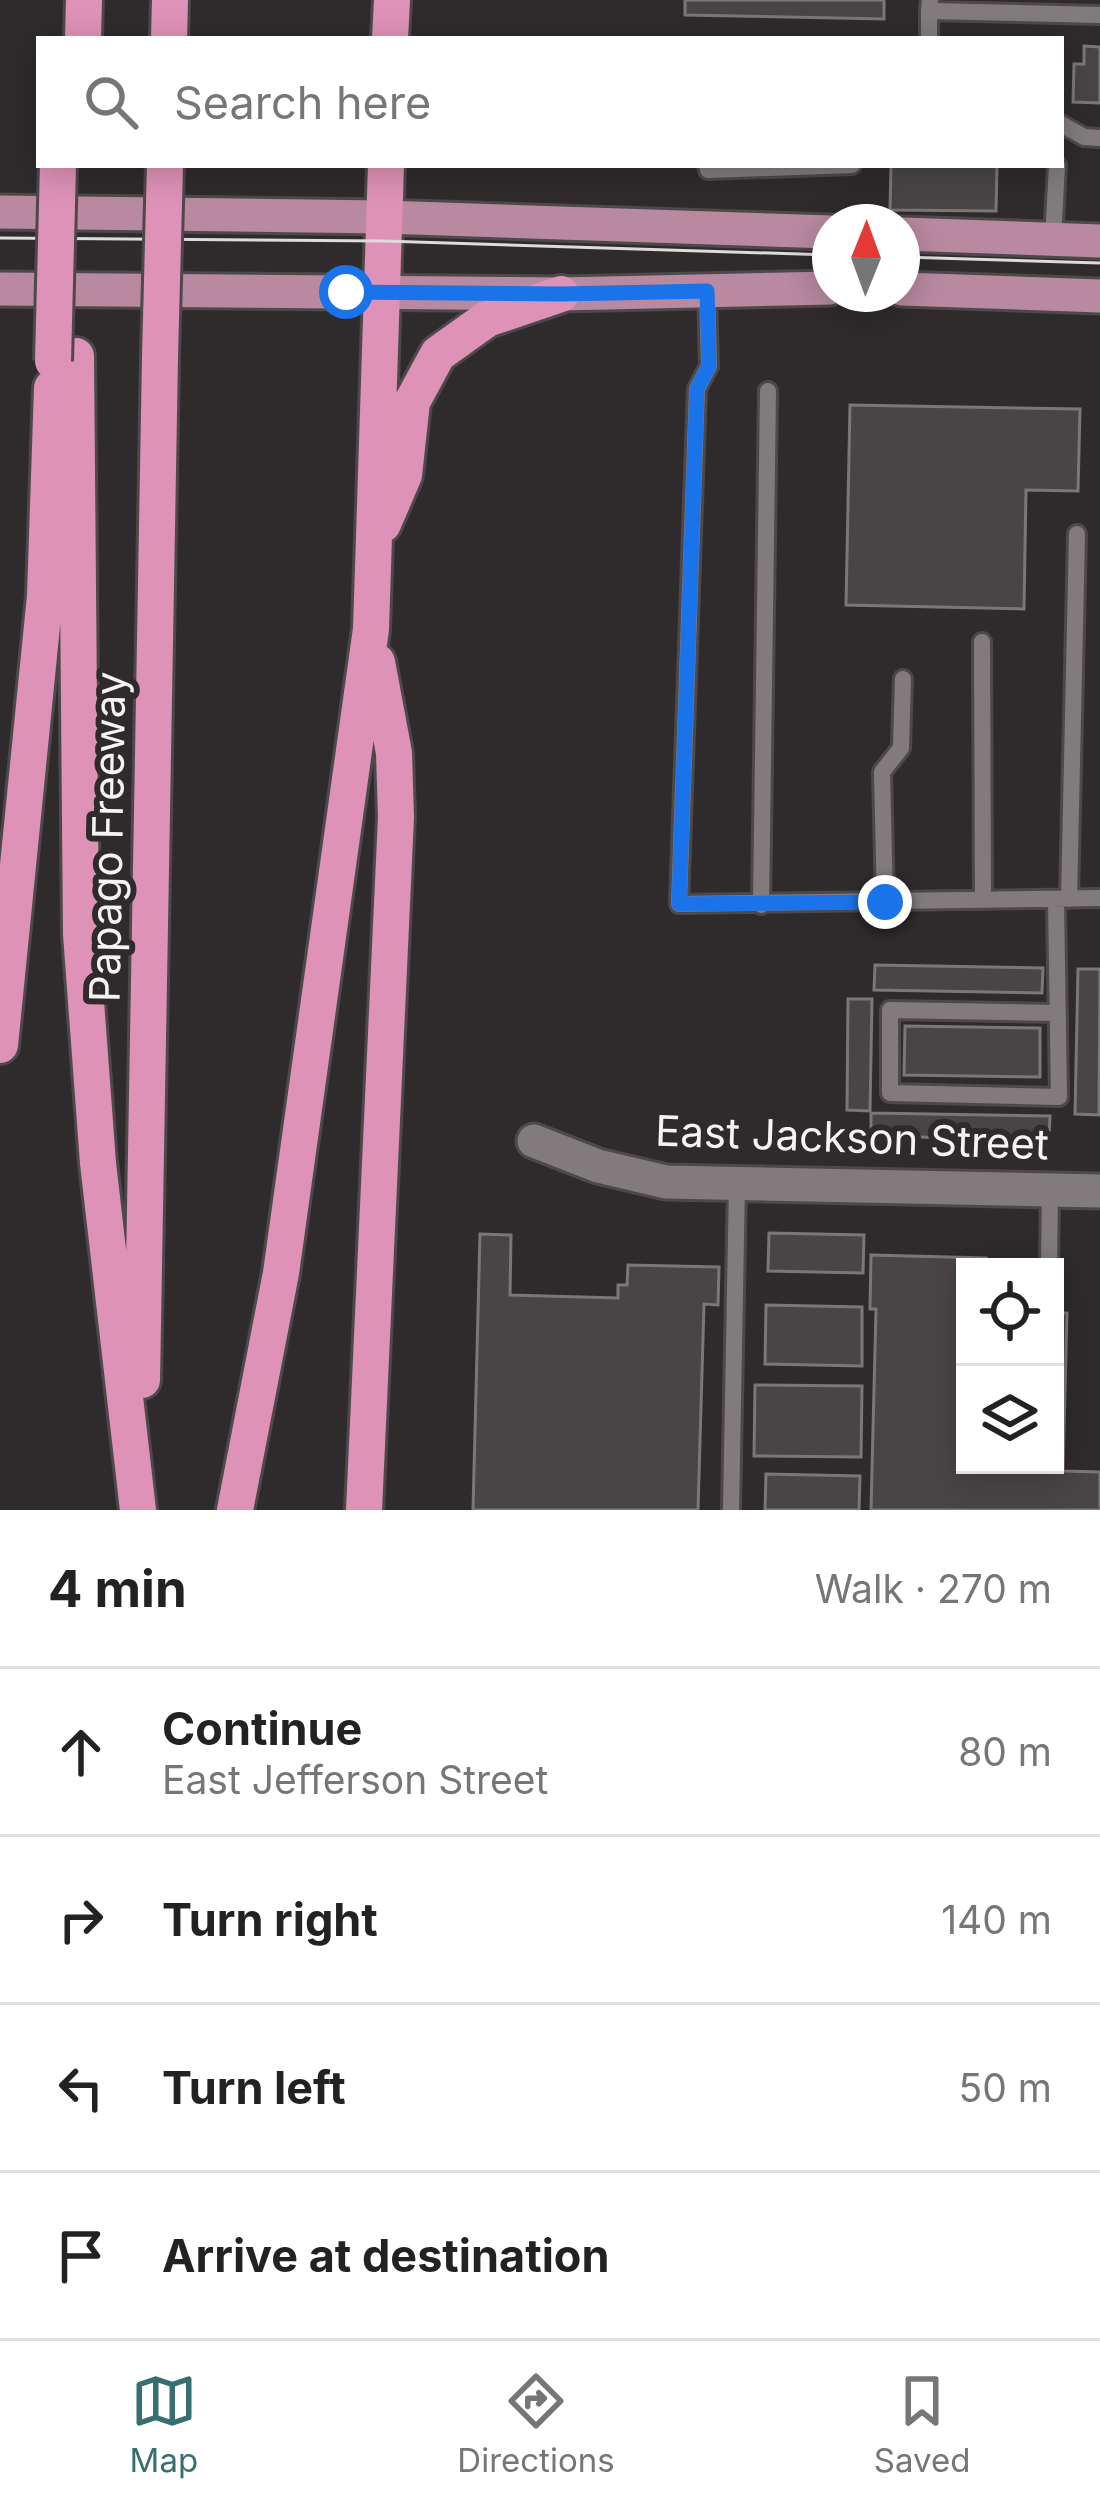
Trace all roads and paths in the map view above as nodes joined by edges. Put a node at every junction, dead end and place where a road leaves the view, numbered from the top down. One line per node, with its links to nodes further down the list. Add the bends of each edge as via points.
1 (61, 0): 7 (highway)
2 (84, 0): 8 (highway)
3 (170, 0): 9 (highway)
4 (392, 0): 10 (highway)
5 (930, 6): 6 (lane); 11 (lane)
6 (1100, 16)
7 (60, 36)
8 (83, 36)
9 (169, 36)
10 (391, 36)
11 (929, 36)
12 (1064, 126): 13 (lane)
13 (1100, 138)
14 (58, 168): 34 (highway, bridge)
15 (80, 168): 34 (highway)
16 (165, 168): 54 (highway, Papago Freeway, bridge)
17 (386, 168): 22 (highway)
18 (708, 168): 19 (lane)
19 (766, 168)
20 (1057, 168): 25 (lane)
21 (0, 212): 22 (main road)
22 (385, 217): 23 (main road); 31 (highway)
23 (812, 231)
24 (920, 235): 25 (main road)
25 (1053, 240): 26 (main road)
26 (1100, 241)
27 (812, 288): 30 (main road)
28 (0, 289): 31 (main road)
29 (920, 290): 33 (main road)
30 (707, 291): 32 (main road); 45 (lane, via 679,904)
31 (382, 292): 32 (main road); 37 (highway)
32 (561, 294): 37 (highway, via 487,319 438,354 412,402 404,475)
33 (1100, 296)
34 (64, 358): 47 (highway); 54 (highway, via 81,934 98,1163)
35 (768, 391): 45 (lane)
36 (1077, 534): 42 (lane)
37 (374, 544): 38 (highway)
38 (371, 629): 53 (highway, via 280,1274); 55 (highway, via 394,753 396,817)
39 (982, 642): 43 (lane)
40 (903, 679): 44 (lane, via 902,748 883,772)
41 (1100, 898): 42 (lane)
42 (1062, 899): 43 (lane); 46 (lane)
43 (982, 900): 44 (lane)
44 (885, 902): 45 (lane)
45 (761, 905)
46 (1056, 1013): 46 (lane, via 1059,1097 890,1093 890,1010)
47 (0, 1045)
48 (534, 1141): 49 (street, East Jackson Street, via 666,1182)
49 (737, 1184): 50 (street, East Jackson Street); 56 (lane)
50 (1051, 1190): 51 (street, East Jackson Street); 52 (lane)
51 (1100, 1191)
52 (1049, 1258)
53 (236, 1508)
54 (139, 1510)
55 (364, 1510)
56 (730, 1510)

